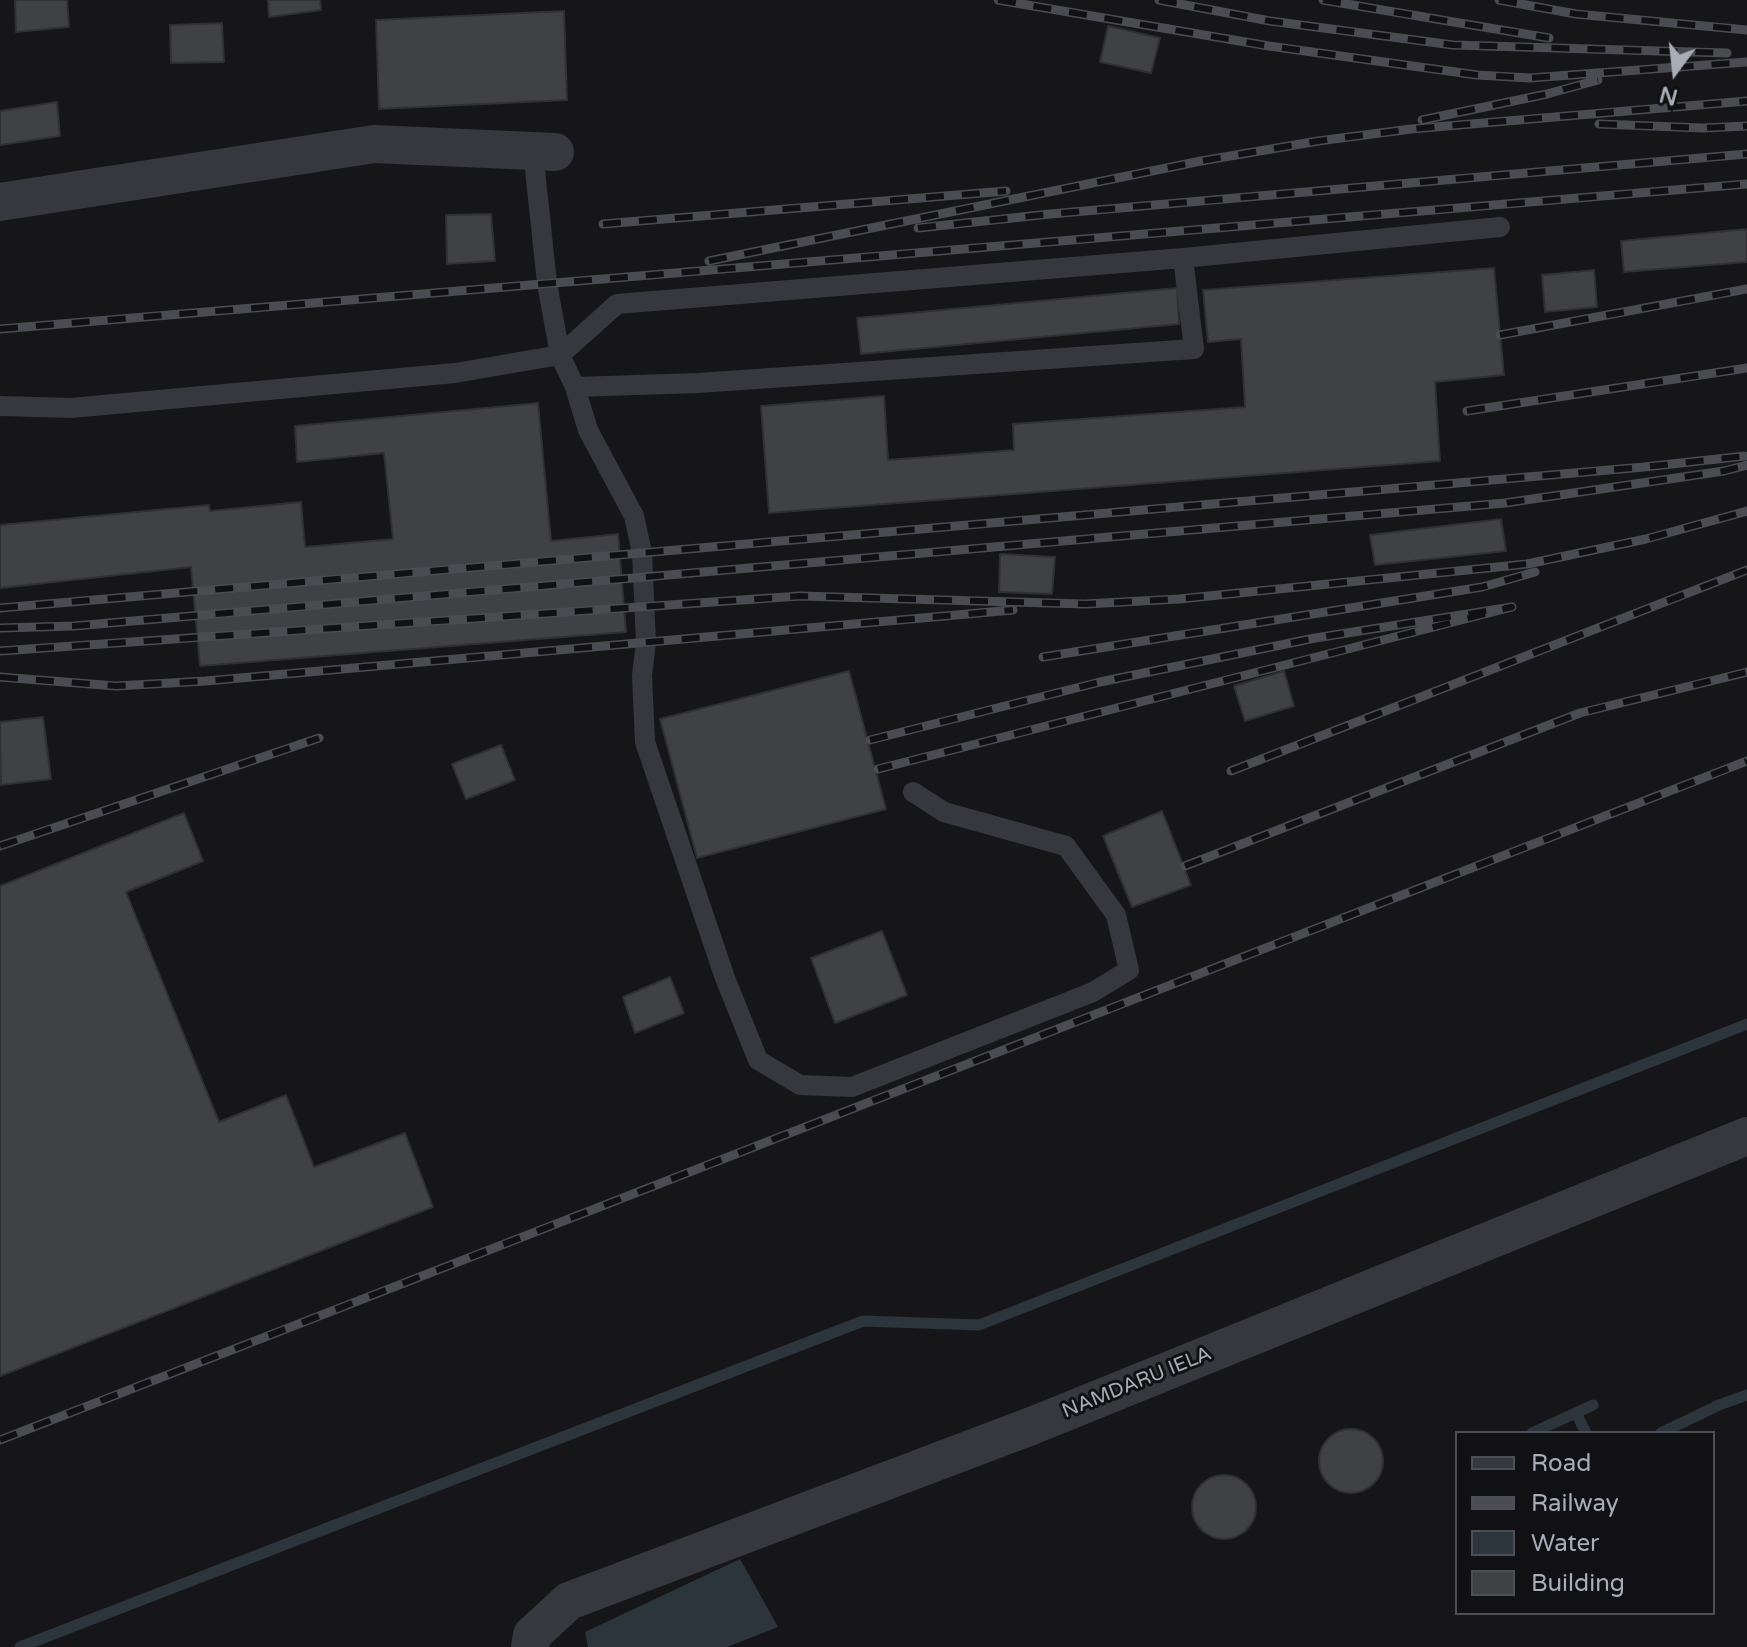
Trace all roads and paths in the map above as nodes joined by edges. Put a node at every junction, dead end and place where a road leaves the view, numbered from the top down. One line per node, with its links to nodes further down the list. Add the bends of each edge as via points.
1 (544, 152): 2 (street, via 374,144); 5 (lane, via 547,283)
2 (0, 202)
3 (1500, 227): 4 (lane)
4 (1183, 258): 5 (lane, via 617,304); 6 (lane, via 1194,349)
5 (560, 355): 6 (lane); 7 (lane, via 455,373 71,408)
6 (575, 387): 8 (lane, via 588,430 634,516 642,553 645,742 758,1060 800,1085 852,1087 1093,992 1129,970 1116,915 1066,846 944,812)
7 (0, 406)
8 (913, 792)
9 (1747, 1136): 10 (street, NAMDARU IELA, via 1034,1425 569,1601)
10 (531, 1641)

